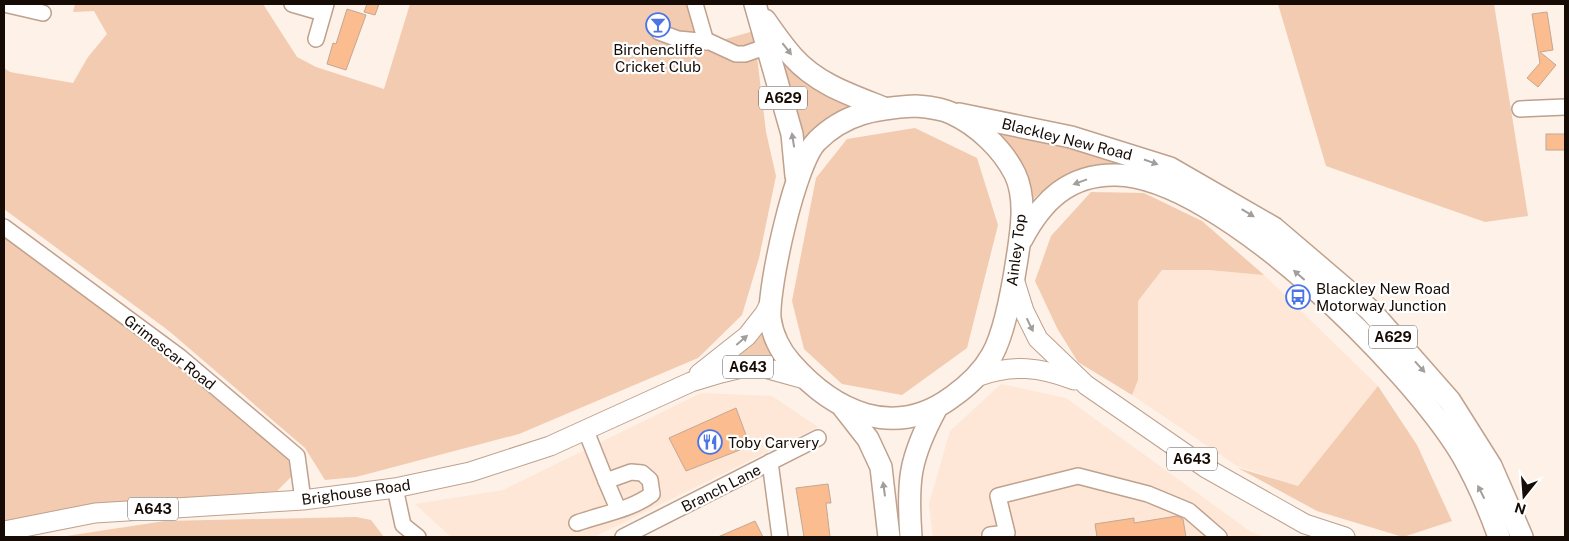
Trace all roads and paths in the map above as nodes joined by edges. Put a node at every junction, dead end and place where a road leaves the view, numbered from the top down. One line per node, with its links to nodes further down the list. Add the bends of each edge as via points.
1 (4, 4): 6 (street)
2 (292, 4): 5 (street)
3 (695, 4): 9 (street)
4 (756, 7): 10 (highway, A629); 11 (highway, A629, one-way to 11, via 794,58 811,73 842,91)
5 (324, 8): 8 (street)
6 (43, 13)
7 (659, 32): 9 (street, via 678,39)
8 (316, 39)
9 (706, 42): 10 (street, via 736,54)
10 (768, 46): 15 (highway, A629, one-way to 10, via 792,134)
11 (884, 108): 14 (highway, Ainley Top / A629, via 915,106); 15 (highway, Ainley Top / A629, via 846,118 814,143 802,166)
12 (1565, 108): 13 (street)
13 (1520, 109)
14 (951, 113): 17 (highway, Ainley Top / A629, via 1002,152 1016,176 1021,197); 45 (highway, Blackley New Road / A629, one-way to 45, via 1071,137 1170,168 1274,228 1370,310 1450,401 1491,466)
15 (796, 189): 19 (highway, Ainley Top / A629, via 776,265)
16 (4, 227): 31 (street, Grimescar Road, via 180,357 297,456)
17 (1020, 244): 18 (highway, Ainley Top / A629); 44 (highway, Blackley New Road / A629, one-way to 17, via 1488,506 1461,454 1417,396 1353,322 1284,262 1223,218 1172,190 1141,178 1102,176 1077,182 1053,196 1036,214)
18 (1014, 279): 20 (highway, Ainley Top / A629, via 993,353); 23 (main road, A643, one-way to 23, via 1024,311 1038,339)
19 (771, 301): 21 (highway, Ainley Top / A629, via 773,332 784,356); 22 (main road, A643, one-way to 19, via 747,336)
20 (979, 376): 23 (main road, A643, via 1007,368 1039,368); 25 (highway, Ainley Top / A629)
21 (805, 379): 22 (main road, A643, via 750,366); 24 (highway, Ainley Top / A629)
22 (691, 382): 26 (main road, Brighouse Road / A643)
23 (1086, 385): 34 (main road, A643)
24 (843, 407): 25 (highway, Ainley Top / A629, via 870,416 890,418); 39 (highway, A629, one-way to 24, via 881,467 868,439)
25 (936, 409): 40 (highway, A629, via 920,440 912,466)
26 (586, 431): 29 (street); 30 (main road, Brighouse Road / A643, via 478,470)
27 (818, 438): 28 (street, Branch Lane)
28 (770, 462): 37 (street, Branch Lane); 38 (street)
29 (606, 480): 32 (street); 32 (street, via 631,472 642,473 650,480 652,494 638,504)
30 (395, 488): 31 (main road, Brighouse Road / A643); 36 (street, via 403,525)
31 (303, 500): 35 (main road, Brighouse Road / A643, via 94,513)
32 (618, 508): 33 (street)
33 (577, 523)
34 (1303, 530): 43 (main road, A643)
35 (4, 531)
36 (418, 537)
37 (623, 537)
38 (780, 537)
39 (889, 537)
40 (910, 537)
41 (990, 537): 42 (street, via 1007,533 998,496 1078,476 1148,494 1189,511)
42 (1218, 537)
43 (1345, 537)
44 (1499, 537)
45 (1522, 537)

